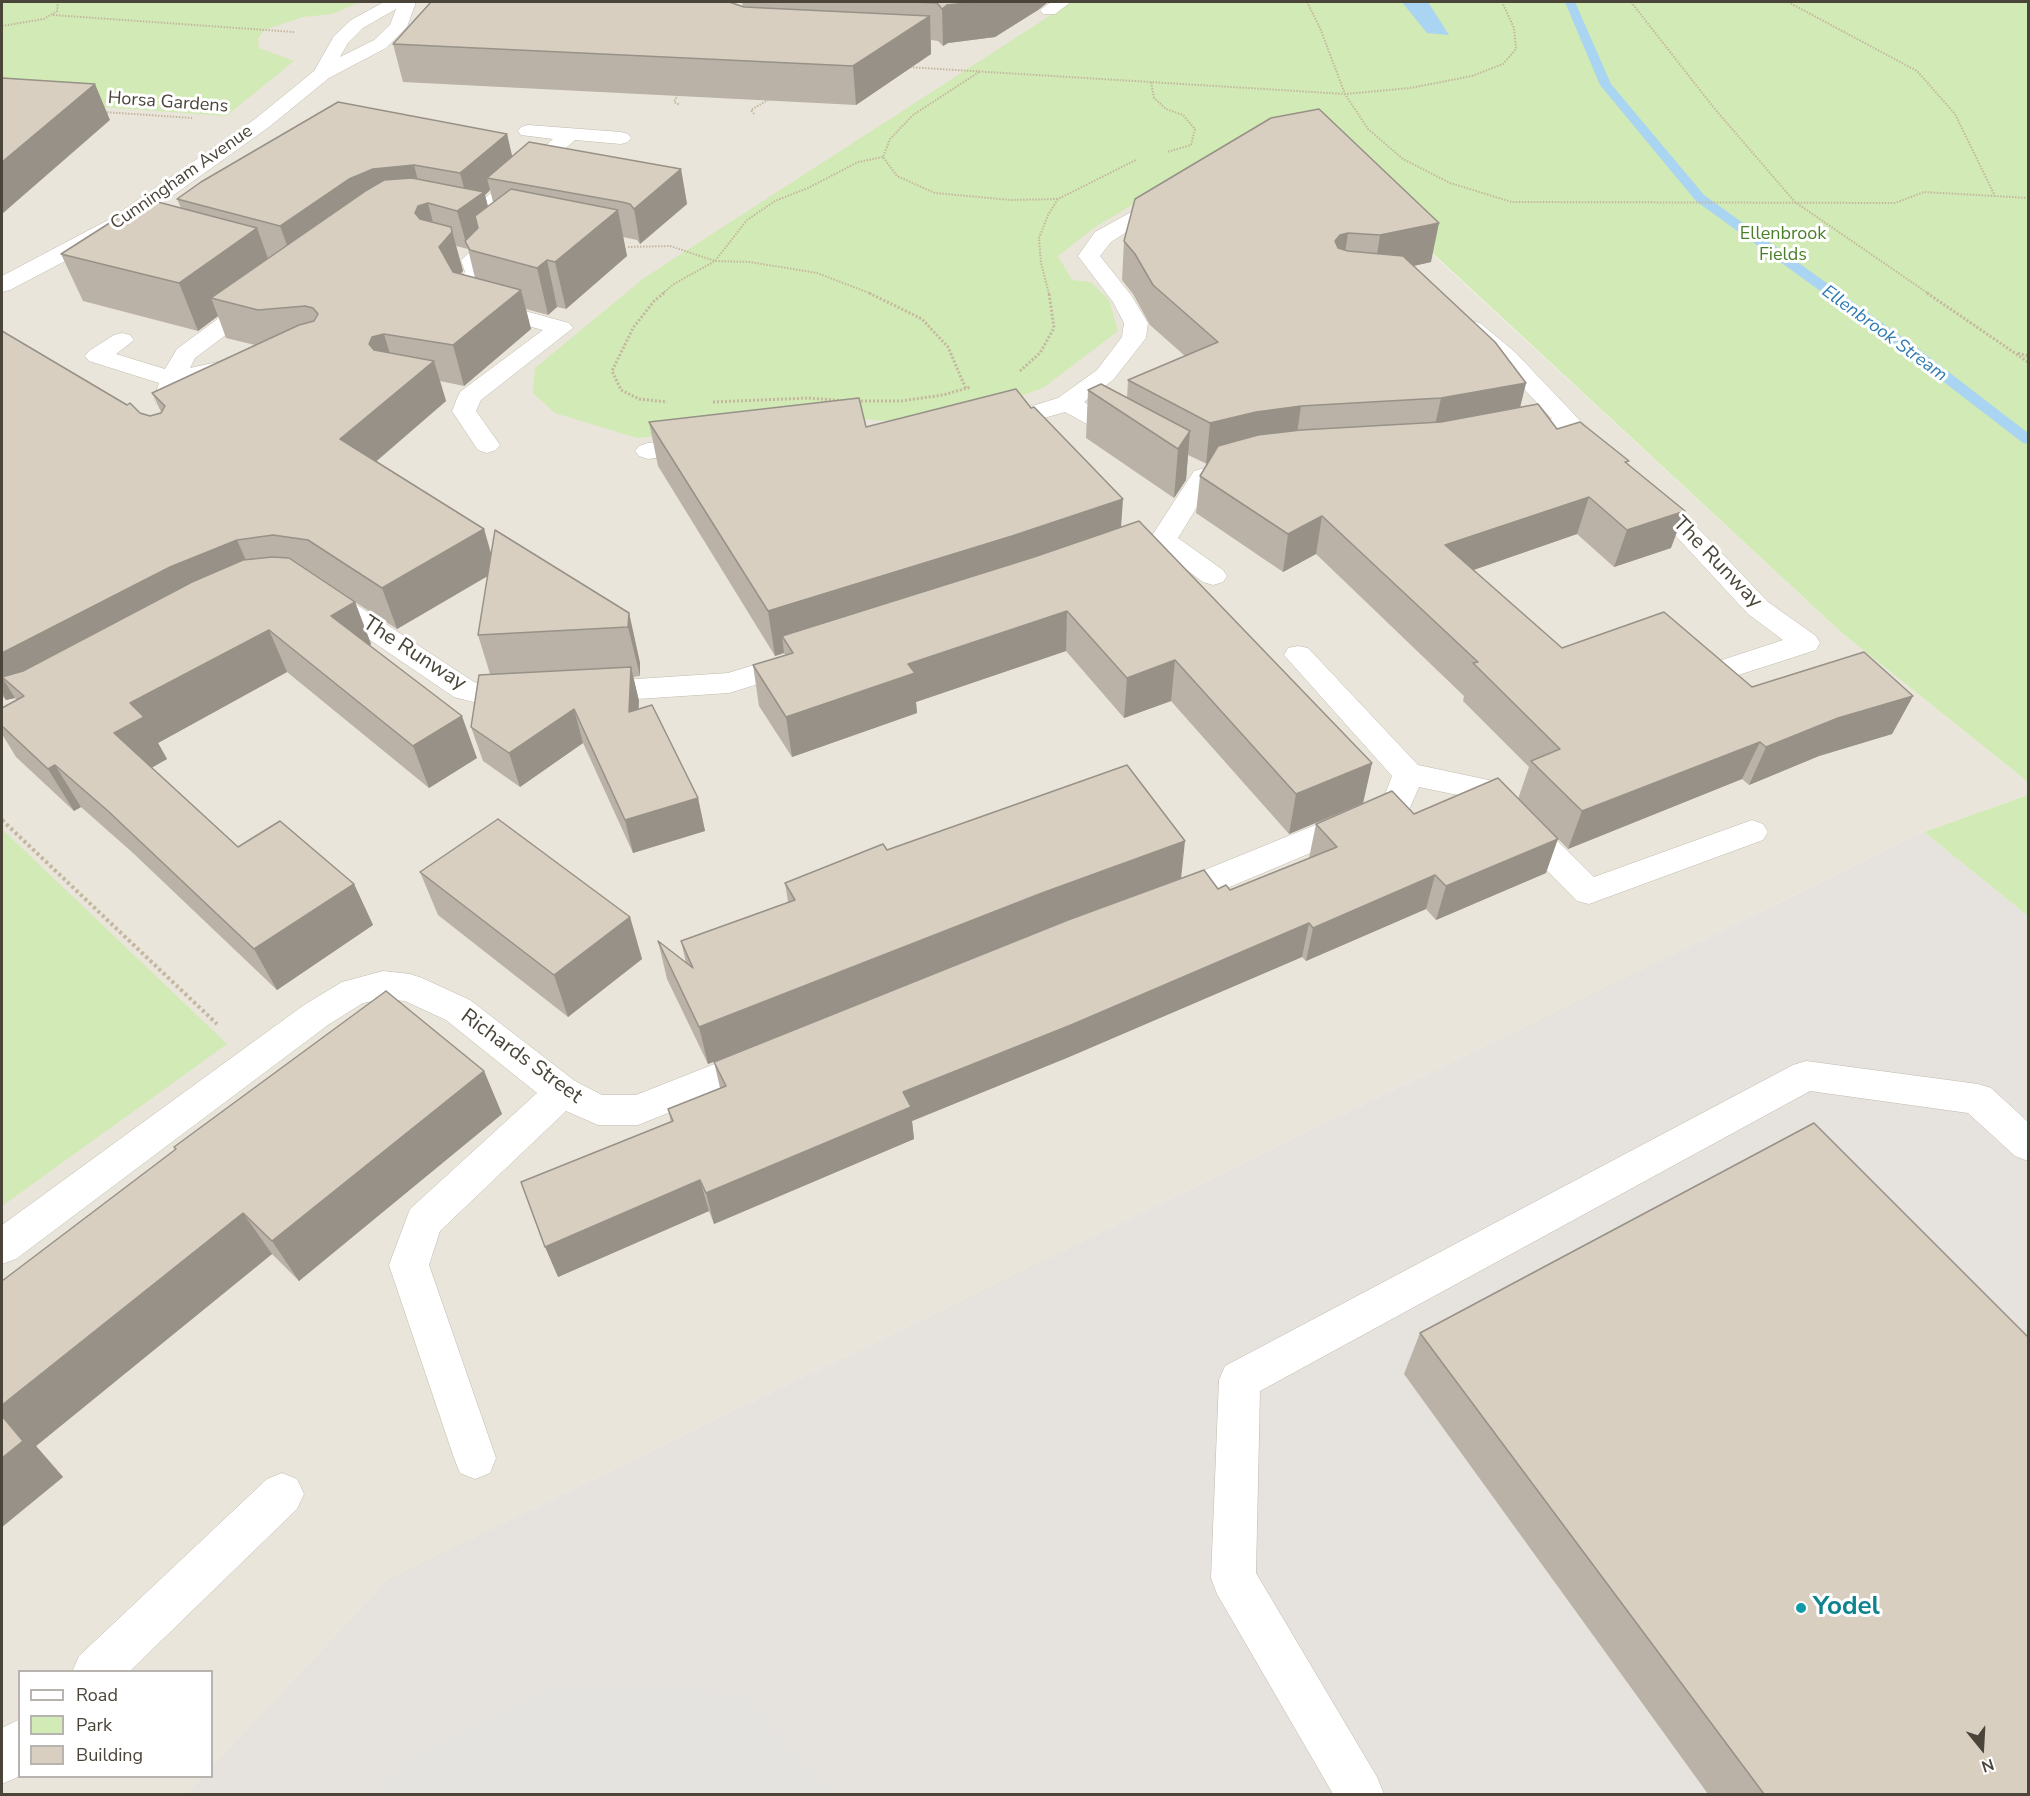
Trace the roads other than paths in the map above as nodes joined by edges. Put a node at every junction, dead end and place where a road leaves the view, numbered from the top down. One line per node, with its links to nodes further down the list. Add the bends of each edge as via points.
1 (396, 2): 3 (street, Cunningham Avenue, via 357,24 340,40)
2 (407, 2): 3 (street, Cunningham Avenue, via 398,27 380,44)
3 (322, 74): 8 (street, Cunningham Avenue, via 262,123)
4 (528, 132): 5 (street)
5 (571, 135): 6 (street); 22 (street, via 465,215 503,226 461,257 477,273 462,286 472,304 561,328 459,394 464,411)
6 (621, 138)
7 (1181, 187): 16 (street, via 1102,237 1089,256 1136,323 1134,338 1105,375)
8 (118, 224): 9 (street); 10 (street, Cunningham Avenue)
9 (141, 230)
10 (2, 285)
11 (278, 286): 15 (street, via 185,354)
12 (1457, 315): 18 (street, via 1507,357)
13 (122, 340): 15 (street, via 97,356)
14 (257, 361): 15 (street)
15 (172, 379): 17 (street)
16 (1067, 404): 19 (street); 23 (street)
17 (158, 423)
18 (1567, 424): 20 (street); 25 (street)
19 (969, 431)
20 (1488, 438)
21 (719, 443): 24 (street)
22 (487, 445)
23 (1151, 448)
24 (648, 451)
25 (1601, 454)
26 (1262, 461): 28 (street, via 1193,471)
27 (1627, 477): 34 (street, The Runway, via 1670,514 1758,608 1806,643)
28 (1163, 540): 29 (street); 30 (street)
29 (1088, 566)
30 (1214, 576)
31 (298, 588): 32 (street, The Runway, via 314,590 464,690 496,698 729,683)
32 (816, 655)
33 (1298, 655): 35 (street)
34 (1726, 669)
35 (1408, 774): 36 (street, via 1487,790 1589,892); 37 (street, via 1396,804)
36 (1752, 832)
37 (1140, 910)
38 (790, 1049): 39 (street, Richards Street, via 638,1110 598,1110)
39 (562, 1092): 41 (street, Richards Street, via 458,1010 410,988 383,985 354,992 316,1015); 42 (street, via 424,1221 409,1265)
40 (2028, 1144): 47 (street, via 1978,1099 1806,1076 1240,1380 1233,1578)
41 (2, 1247)
42 (474, 1458)
43 (282, 1494): 44 (street)
44 (96, 1670)
45 (18, 1745): 46 (street)
46 (2, 1760)
47 (1360, 1794)

